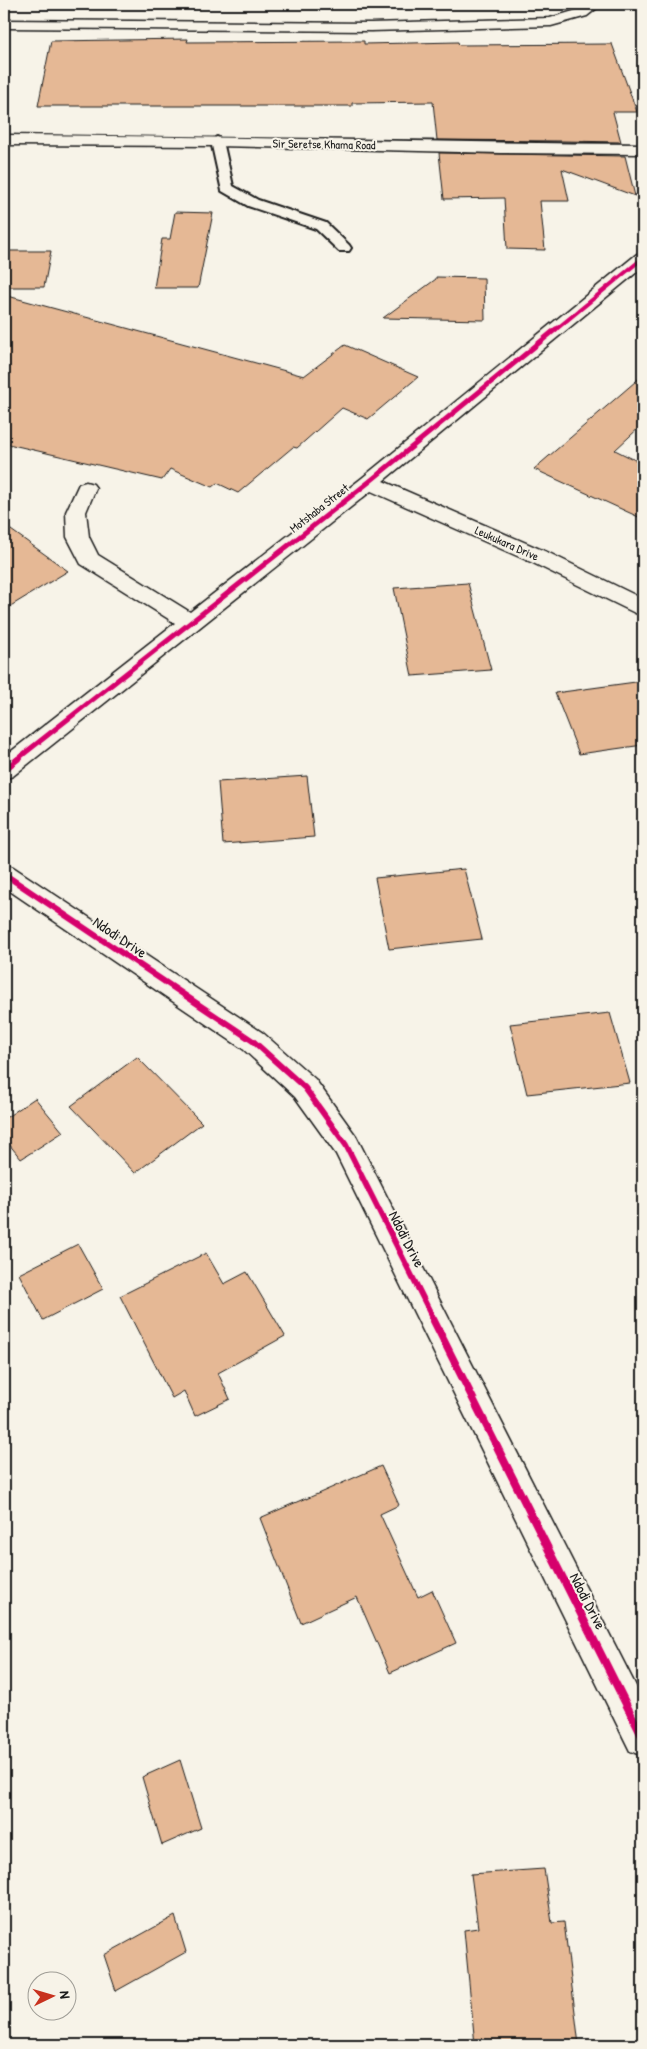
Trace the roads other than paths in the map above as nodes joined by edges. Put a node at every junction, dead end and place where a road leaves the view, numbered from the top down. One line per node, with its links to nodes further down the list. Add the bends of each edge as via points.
1 (595, 4): 2 (street, via 582,13 551,22 371,27)
2 (4, 24)
3 (4, 140): 4 (street, Sir Seretse Khama Road)
4 (217, 141): 5 (street, Sir Seretse Khama Road); 6 (lane, via 228,188 253,203 321,226)
5 (643, 149)
6 (344, 248)
7 (643, 258): 8 (street, Motshaba Street)
8 (369, 482): 10 (street, Leukukara Drive, via 541,558); 11 (street, Motshaba Street)
9 (86, 488): 11 (street, via 76,512 78,537 89,559)
10 (643, 608)
11 (190, 622): 12 (street, Motshaba Street)
12 (4, 770)
13 (4, 874): 14 (street, Ndodi Drive, via 253,1040 304,1088 326,1115 346,1145)
14 (643, 1738)

